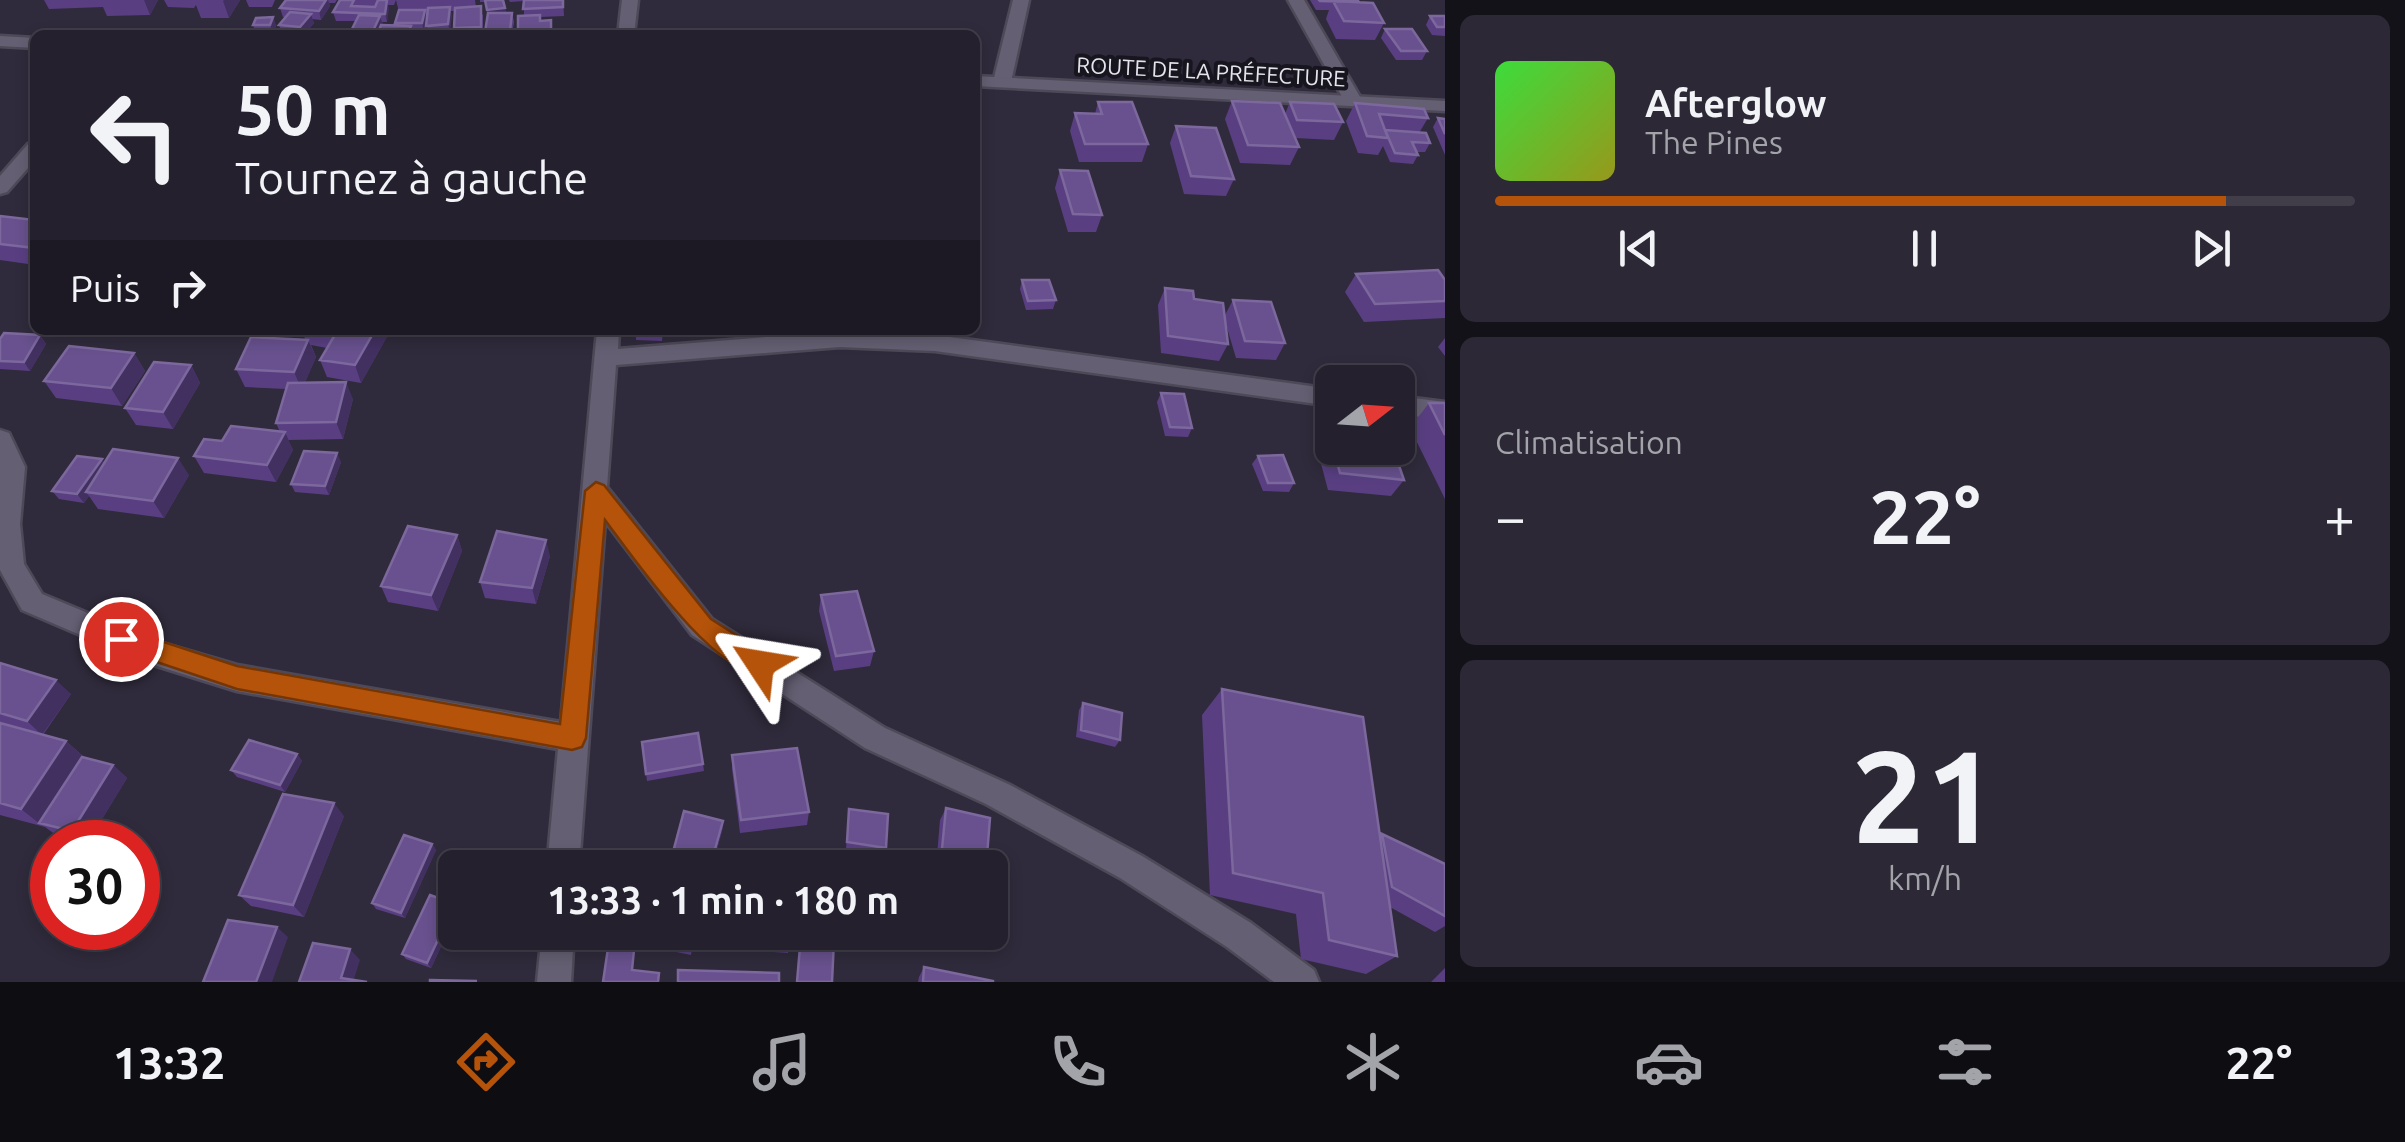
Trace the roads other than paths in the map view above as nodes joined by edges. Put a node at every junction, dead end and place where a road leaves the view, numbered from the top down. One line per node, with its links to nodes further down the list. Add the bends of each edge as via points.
1 (630, 0): 4 (street)
2 (1021, 0): 8 (street)
3 (1296, 0): 9 (street)
4 (627, 30)
5 (0, 41): 6 (street)
6 (30, 42)
7 (980, 81): 8 (street, ROUTE DE LA PRÉFECTURE)
8 (1002, 82): 9 (street, ROUTE DE LA PRÉFECTURE)
9 (1354, 102): 10 (street, ROUTE DE LA PRÉFECTURE)
10 (1445, 106)
11 (30, 154): 12 (street)
12 (0, 188)
13 (607, 344): 14 (street, via 935,343); 18 (street)
14 (1315, 396)
15 (1415, 408): 16 (street)
16 (1445, 411)
17 (0, 438): 19 (street, via 13,467 10,566 32,602 151,652 237,678)
18 (596, 491): 19 (street); 23 (street, via 702,627 874,738 1131,867)
19 (572, 738): 20 (street)
20 (564, 850)
21 (557, 950): 22 (street)
22 (554, 982)
23 (1302, 982)

